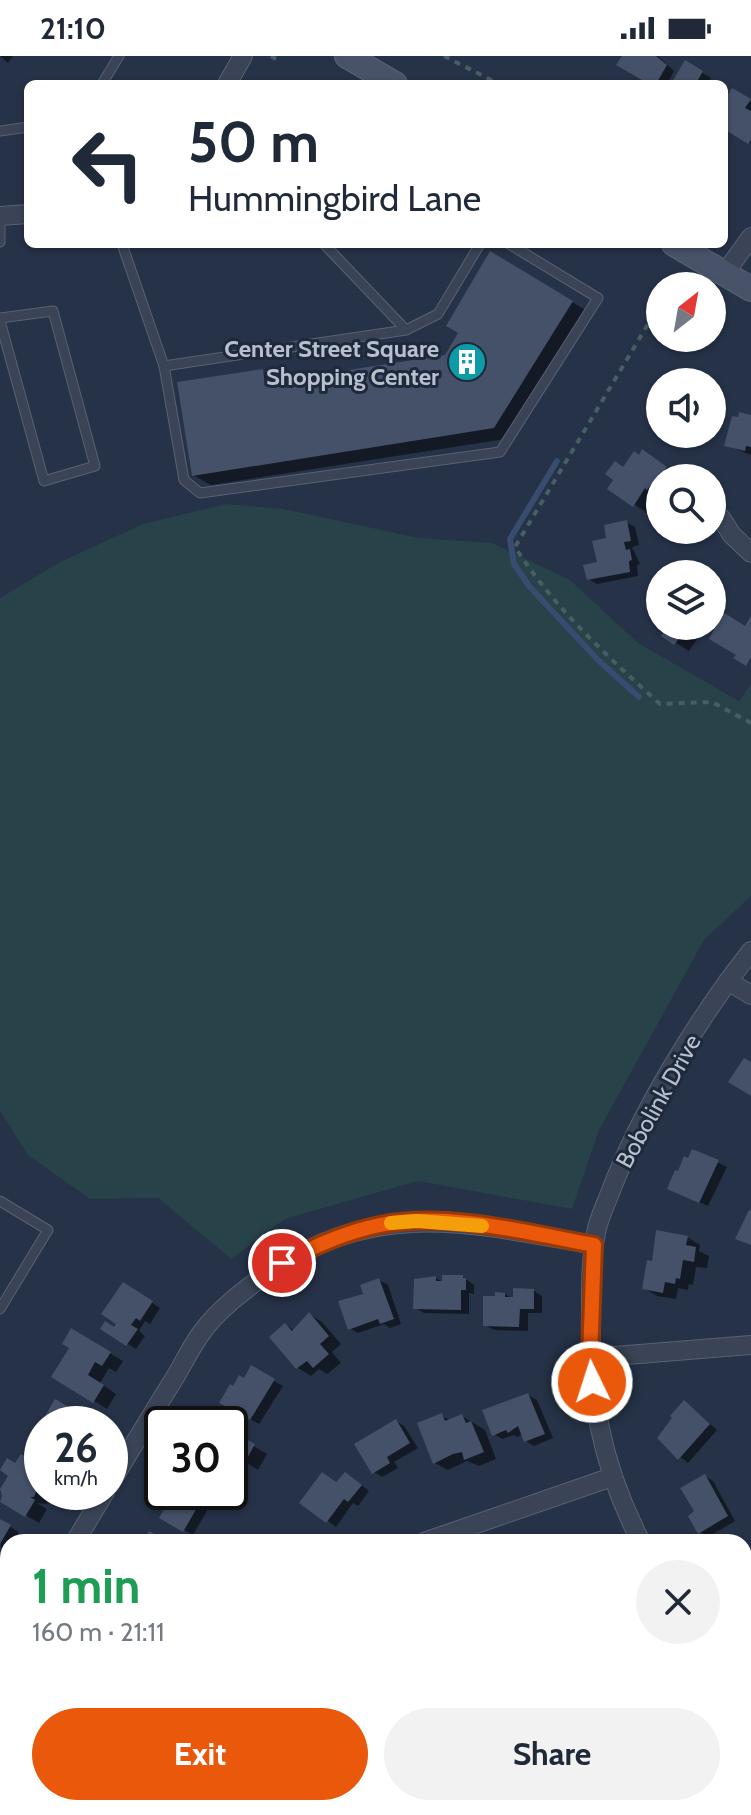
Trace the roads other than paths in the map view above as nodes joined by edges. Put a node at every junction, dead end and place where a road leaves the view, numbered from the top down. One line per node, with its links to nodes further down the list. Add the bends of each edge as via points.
1 (119, 56): 4 (lane)
2 (243, 56): 5 (street)
3 (347, 56): 6 (street)
4 (104, 80)
5 (229, 80)
6 (388, 80)
7 (24, 128): 8 (lane)
8 (0, 131)
9 (24, 214): 10 (street)
10 (0, 216): 12 (lane)
11 (751, 237): 19 (street)
12 (0, 242)
13 (124, 248): 24 (lane)
14 (328, 248): 23 (lane)
15 (478, 248): 23 (lane, via 438,314)
16 (516, 248): 24 (lane, via 598,298 500,452 200,493 184,480)
17 (681, 248): 18 (street)
18 (723, 272)
19 (726, 272)
20 (726, 274): 21 (street)
21 (751, 289)
22 (0, 320): 22 (lane, via 44,481 95,466 53,311)
23 (406, 330): 24 (lane)
24 (164, 366)
25 (726, 526): 26 (street)
26 (751, 553)
27 (751, 951): 28 (street, Bobolink Drive)
28 (728, 981): 29 (street); 31 (street, Bobolink Drive, via 627,1148)
29 (751, 995)
30 (0, 1201): 32 (lane, via 48,1230)
31 (594, 1245): 34 (street, Bobolink Drive); 35 (street, via 486,1226 417,1221 382,1224 316,1245 243,1291 203,1331)
32 (0, 1309)
33 (751, 1345): 34 (street)
34 (590, 1358): 36 (street, Bobolink Drive, via 598,1431)
35 (128, 1454)
36 (612, 1477): 39 (street); 40 (street, Bobolink Drive)
37 (94, 1510): 38 (street)
38 (80, 1534)
39 (447, 1534)
40 (637, 1534)

